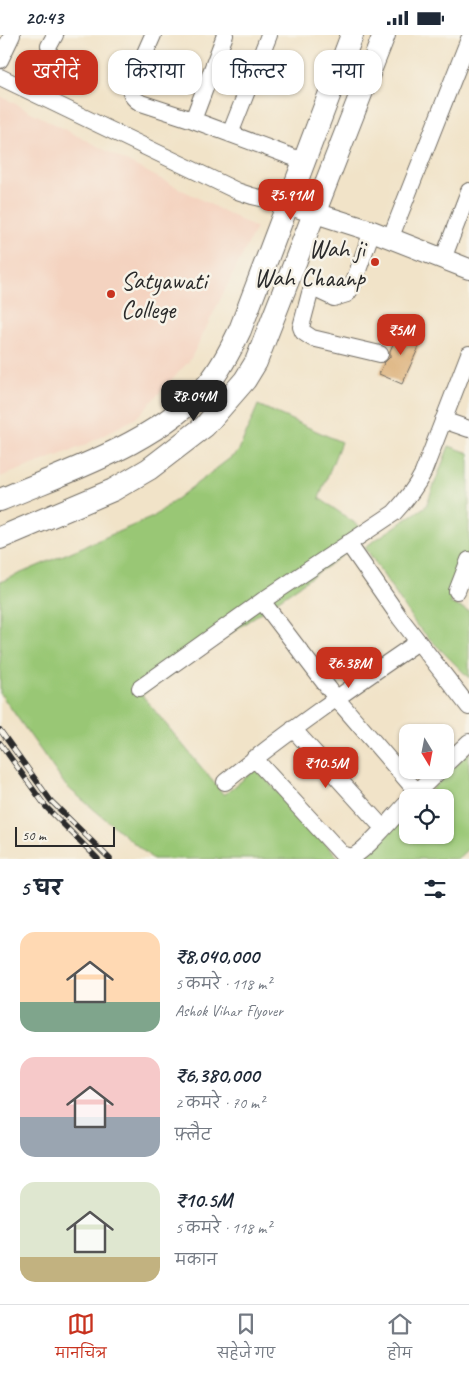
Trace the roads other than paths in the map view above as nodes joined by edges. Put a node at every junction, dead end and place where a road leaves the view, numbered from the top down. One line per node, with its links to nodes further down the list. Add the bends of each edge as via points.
1 (12, 35): 8 (street)
2 (153, 35): 10 (street, via 130,87 131,94 140,103)
3 (225, 35): 10 (street)
4 (269, 35): 11 (street)
5 (352, 35): 12 (main road)
6 (384, 35): 15 (main road)
7 (469, 39): 17 (street)
8 (0, 60)
9 (0, 77): 14 (street, via 236,191)
10 (193, 120): 11 (street)
11 (230, 133): 12 (street)
12 (303, 161): 14 (main road)
13 (469, 191): 18 (street)
14 (287, 204): 15 (street); 24 (main road, via 237,337 203,389 167,420 130,445)
15 (315, 212): 16 (street); 25 (main road, via 252,371 205,426 149,469 113,490)
16 (372, 231): 17 (street); 20 (street, via 347,294 334,297 317,290 310,293 301,327 312,338)
17 (390, 239): 18 (street)
18 (443, 259): 19 (street)
19 (469, 269)
20 (380, 353)
21 (468, 357): 22 (street)
22 (443, 420): 23 (street); 26 (street, via 415,489 394,513)
23 (469, 429)
24 (0, 500)
25 (0, 537)
26 (348, 543): 29 (street); 30 (street)
27 (469, 560): 28 (street)
28 (457, 591)
29 (262, 601): 31 (street); 32 (street)
30 (418, 642): 32 (street); 33 (street)
31 (140, 688)
32 (336, 698): 34 (street); 40 (street)
33 (469, 707)
34 (293, 729): 37 (street); 43 (street)
35 (469, 742): 36 (street)
36 (454, 756)
37 (254, 758): 39 (street); 43 (street, via 342,854 358,853)
38 (431, 779): 41 (street)
39 (225, 782)
40 (406, 789)
41 (420, 789)
42 (399, 811): 43 (street)
43 (383, 828)

